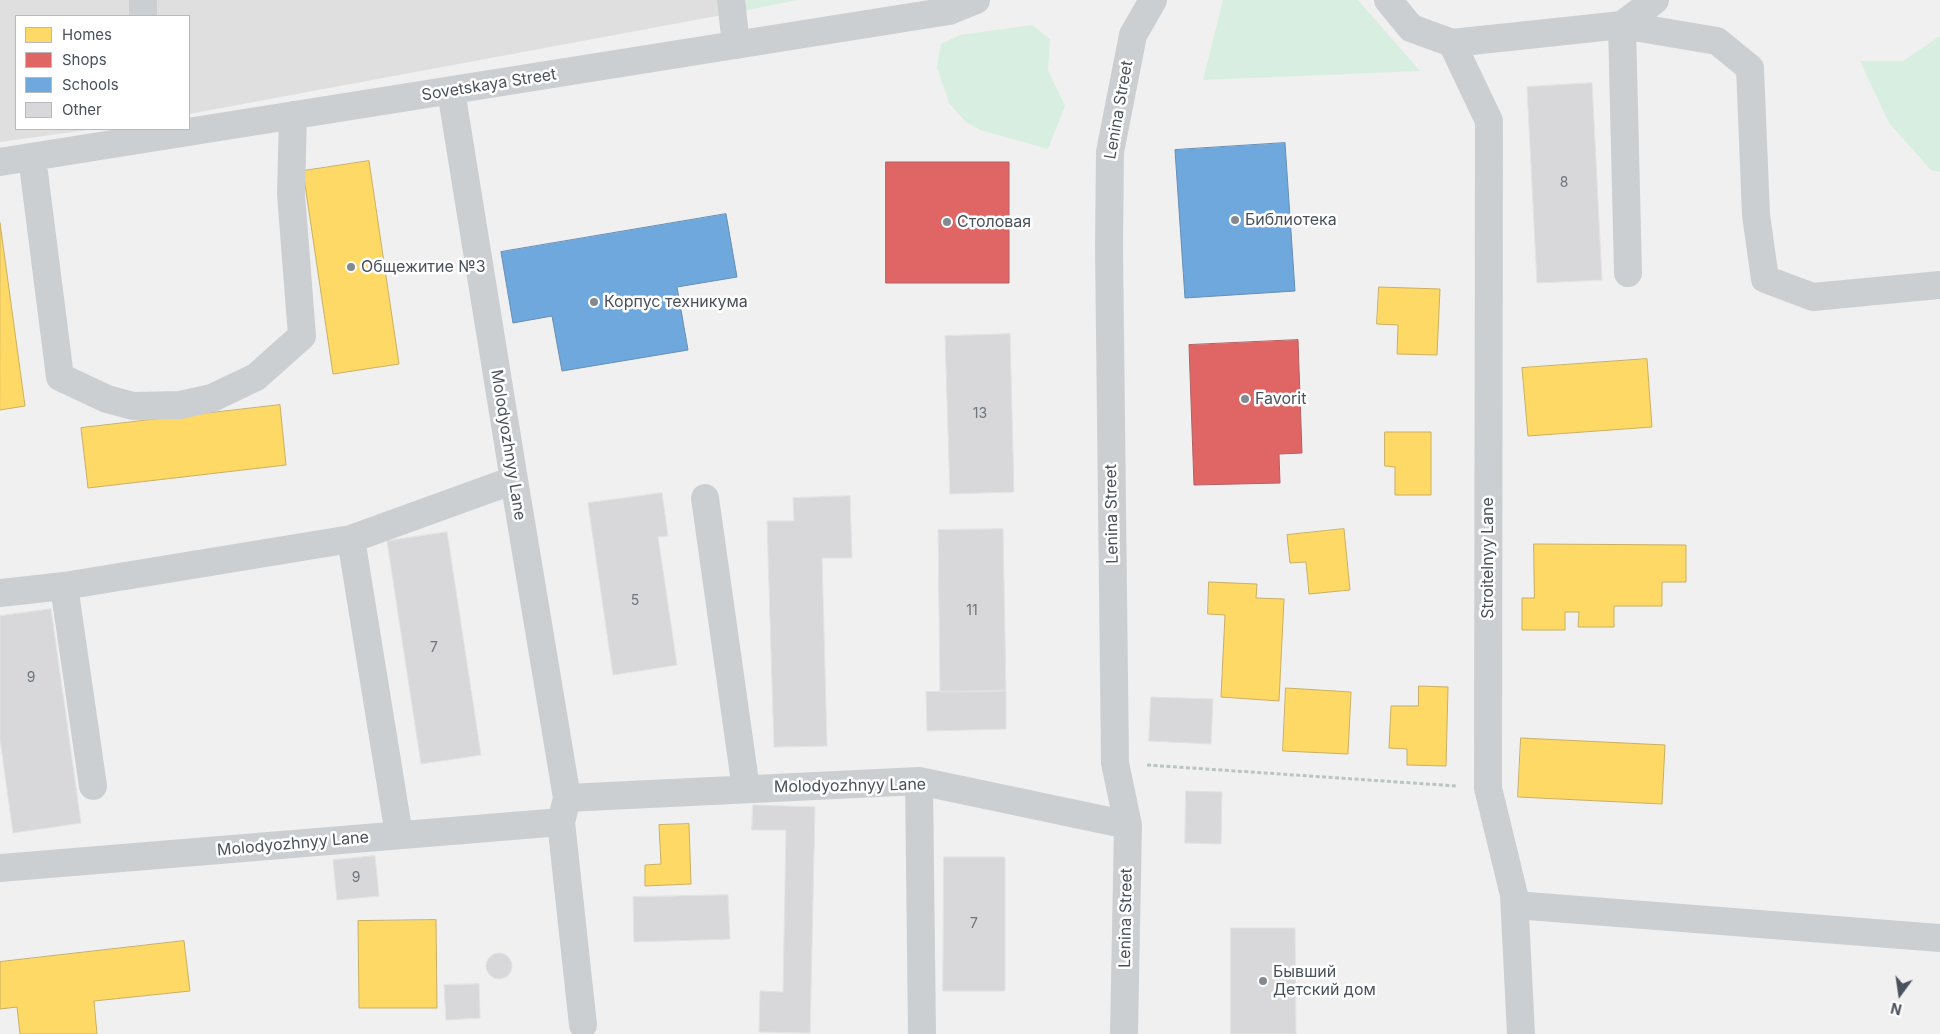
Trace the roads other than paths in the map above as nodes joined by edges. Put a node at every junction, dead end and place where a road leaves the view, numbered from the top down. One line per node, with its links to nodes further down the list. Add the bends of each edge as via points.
1 (142, 0): 7 (street)
2 (731, 0): 10 (street)
3 (976, 0): 10 (street, Sovetskaya Street, via 949,11)
4 (1153, 0): 29 (street, Lenina Street, via 1133,35 1110,152 1115,763)
5 (1388, 0): 9 (street, via 1412,28)
6 (1655, 0): 8 (street)
7 (143, 15)
8 (1622, 25): 9 (street); 18 (street); 19 (street, via 1717,41 1750,68 1756,215 1765,278 1813,297)
9 (1452, 43): 32 (street, Stroitelnyy Lane, via 1489,121 1488,788)
10 (736, 45): 11 (street, Sovetskaya Street)
11 (451, 91): 12 (street, Sovetskaya Street); 20 (street, Molodyozhnyy Lane)
12 (294, 116): 13 (street, Sovetskaya Street); 16 (street, via 291,194 302,336 256,376 212,398 180,405 132,406 107,400 60,377)
13 (190, 129)
14 (179, 130): 15 (street, Sovetskaya Street)
15 (146, 134): 16 (street, Sovetskaya Street)
16 (32, 157): 17 (street, Sovetskaya Street)
17 (0, 162)
18 (1628, 273)
19 (1940, 285)
20 (514, 480): 22 (street); 28 (street, Molodyozhnyy Lane)
21 (705, 498): 27 (street)
22 (351, 540): 23 (street); 30 (street)
23 (64, 586): 24 (street); 26 (street)
24 (0, 593)
25 (919, 782): 27 (street, Molodyozhnyy Lane); 29 (street, Molodyozhnyy Lane); 35 (street)
26 (93, 786)
27 (746, 789): 28 (street, Molodyozhnyy Lane)
28 (564, 810): 30 (street, Molodyozhnyy Lane); 34 (street)
29 (1128, 825): 36 (street, Lenina Street)
30 (399, 835): 31 (street, Molodyozhnyy Lane)
31 (0, 868)
32 (1515, 905): 33 (street); 37 (street, Stroitelnyy Lane)
33 (1940, 938)
34 (583, 1025)
35 (922, 1034)
36 (1124, 1034)
37 (1521, 1034)

